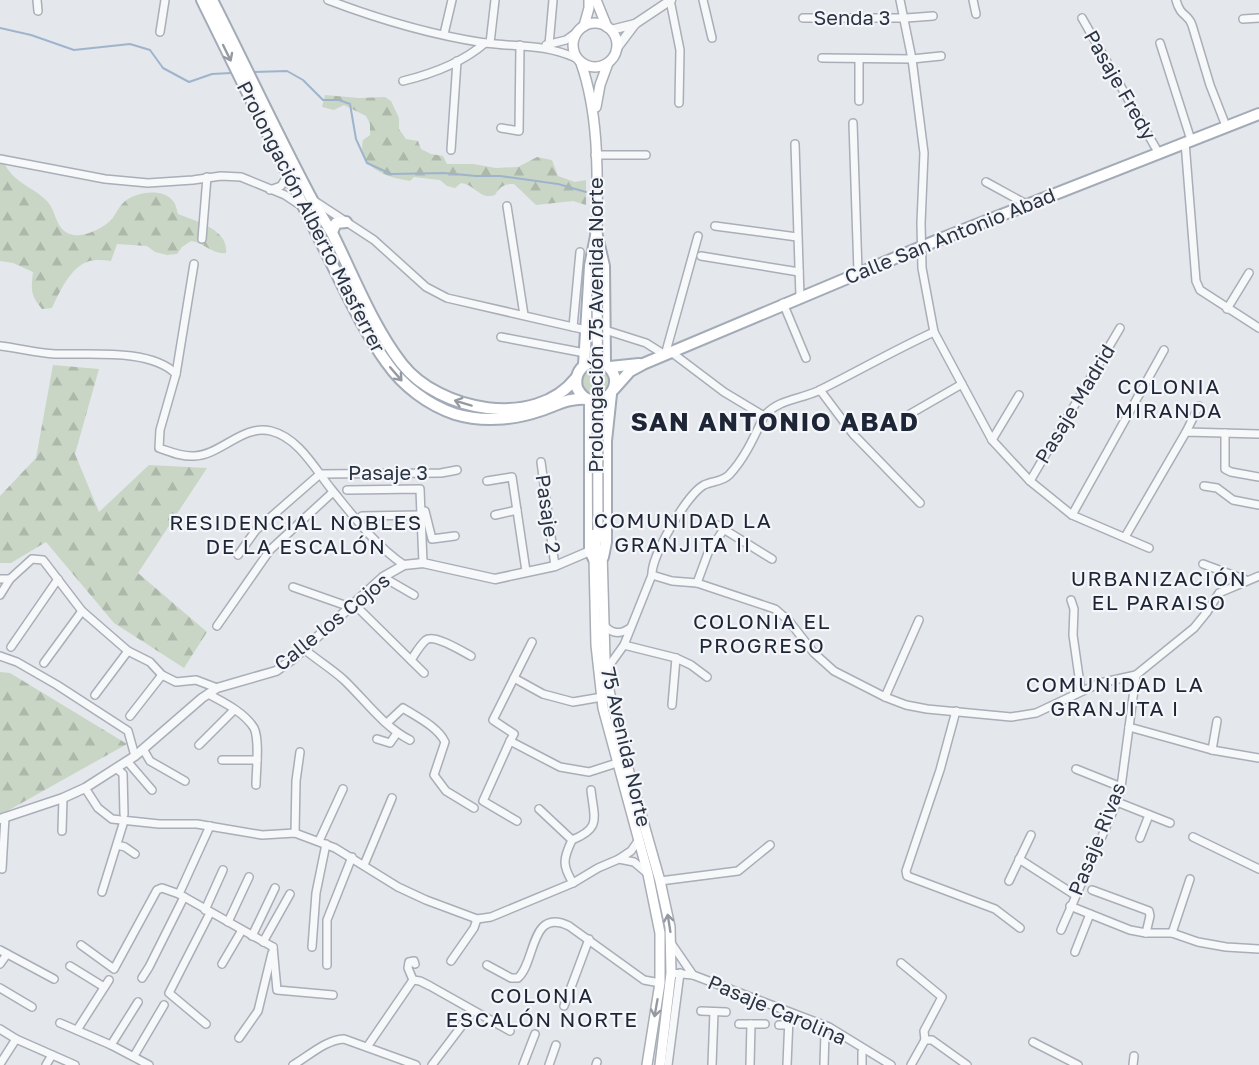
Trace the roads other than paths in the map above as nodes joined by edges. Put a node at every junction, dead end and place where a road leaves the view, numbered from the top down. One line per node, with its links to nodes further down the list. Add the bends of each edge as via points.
1 (37, 0): 16 (street)
2 (165, 0): 27 (street)
3 (202, 0): 57 (main road, Prolongación Alberto Masferrer, one-way to 57)
4 (212, 0): 61 (main road, Prolongación Alberto Masferrer)
5 (328, 0): 28 (street)
6 (452, 0): 28 (street)
7 (495, 0): 30 (street)
8 (553, 0): 33 (street)
9 (589, 0): 25 (main road)
10 (596, 0): 26 (main road)
11 (670, 0): 24 (street); 44 (street, via 680,50)
12 (704, 0): 29 (street)
13 (900, 0): 20 (street)
14 (973, 0): 17 (street)
15 (1176, 0): 48 (street, via 1180,12 1192,25)
16 (38, 11)
17 (976, 14)
18 (933, 16): 20 (street, Senda 3)
19 (803, 18): 20 (street, Senda 3)
20 (902, 18): 38 (street)
21 (1082, 18): 53 (street, Pasaje Fredy)
22 (1259, 18): 23 (street)
23 (1243, 19)
24 (635, 24): 26 (street); 34 (street)
25 (580, 29): 26 (main road, via 595,23); 33 (street, via 566,40); 40 (main road, via 572,45)
26 (609, 29): 34 (main road)
27 (160, 32)
28 (444, 34): 30 (street)
29 (711, 38)
30 (488, 43): 32 (street); 39 (street)
31 (1160, 43): 50 (street)
32 (520, 45): 33 (street); 49 (street, via 519,130)
33 (545, 46): 40 (street)
34 (617, 48): 41 (main road)
35 (941, 56): 38 (street)
36 (822, 58): 37 (street)
37 (859, 59): 38 (street); 43 (street)
38 (912, 59): 71 (street, via 924,153)
39 (457, 61): 42 (street); 52 (street)
40 (579, 61): 41 (main road, via 595,68); 46 (main road, Prolongación 75 Avenida Norte, via 590,88)
41 (608, 63): 46 (main road, Prolongación 75 Avenida Norte)
42 (403, 81)
43 (858, 101)
44 (679, 103)
45 (1259, 114): 48 (main road, Calle San Antonio Abad)
46 (594, 116): 54 (main road, Prolongación 75 Avenida Norte)
47 (853, 123): 76 (street)
48 (1226, 126): 50 (main road, Calle San Antonio Abad)
49 (501, 128)
50 (1188, 141): 53 (main road, Calle San Antonio Abad); 80 (street, via 1196,281 1200,290)
51 (795, 144): 69 (street)
52 (451, 150)
53 (1158, 152): 62 (main road, Calle San Antonio Abad)
54 (595, 154): 55 (street); 67 (main road, Prolongación 75 Avenida Norte)
55 (646, 155)
56 (0, 159): 58 (street, via 148,183)
57 (286, 173): 60 (street, via 281,186); 61 (main road, Prolongación Alberto Masferrer)
58 (207, 177): 60 (street, via 241,177); 70 (street)
59 (986, 182): 62 (street)
60 (270, 190): 61 (street)
61 (307, 203): 64 (street); 66 (main road, Prolongación Alberto Masferrer); 103 (main road, Prolongación Alberto Masferrer, one-way to 103, via 354,305 387,363 427,402 455,414 485,420 530,414 567,400)
62 (1026, 204): 71 (main road, Calle San Antonio Abad)
63 (507, 206): 81 (street)
64 (346, 222): 66 (main road, via 336,223); 81 (street, via 374,240 426,287 447,298)
65 (714, 226): 69 (street)
66 (332, 232): 98 (main road, Prolongación Alberto Masferrer, one-way to 66, via 561,394 521,408 474,406 433,390 403,365 393,350)
67 (597, 232): 85 (main road, via 590,266); 86 (main road, via 604,266); 129 (main road, Prolongación 75 Avenida Norte, bridge)
68 (698, 236): 92 (street)
69 (797, 237): 75 (street)
70 (201, 239)
71 (921, 247): 76 (main road, Calle San Antonio Abad); 87 (street, via 924,290)
72 (580, 252): 82 (street)
73 (701, 256): 75 (street)
74 (195, 264): 97 (street)
75 (799, 272): 78 (street)
76 (858, 272): 78 (main road, Calle San Antonio Abad)
77 (1249, 273): 80 (street)
78 (800, 297): 79 (main road, Calle San Antonio Abad)
79 (783, 303): 92 (main road, Calle San Antonio Abad); 93 (street)
80 (1227, 309): 84 (street)
81 (524, 315): 82 (street)
82 (573, 327): 85 (street)
83 (1120, 327): 116 (street, Pasaje Madrid)
84 (1259, 328)
85 (586, 330): 91 (main road)
86 (605, 330): 92 (street); 96 (main road)
87 (934, 332): 99 (street); 100 (street)
88 (501, 337): 91 (street)
89 (0, 346): 97 (street, via 53,354 88,352 141,358 170,367)
90 (1164, 350): 125 (street)
91 (585, 352): 95 (main road)
92 (668, 354): 94 (main road, Calle San Antonio Abad); 106 (street)
93 (806, 358)
94 (643, 364): 96 (main road, Calle San Antonio Abad); 101 (main road, Calle San Antonio Abad, via 630,371)
95 (584, 365): 96 (main road, via 594,362); 98 (main road)
96 (608, 366): 101 (main road, via 615,378)
97 (176, 374): 113 (street, via 160,430 159,448 196,456 257,429 271,431 289,439)
98 (576, 378): 103 (main road, via 577,388)
99 (962, 384): 105 (street); 110 (street)
100 (820, 390): 106 (street, via 779,403); 120 (street, via 853,434)
101 (612, 392): 103 (main road, via 600,401); 134 (main road, via 606,441 606,542)
102 (1019, 395): 110 (street)
103 (588, 400): 134 (main road)
104 (1199, 406): 107 (street)
105 (910, 414)
106 (764, 416): 141 (street, via 739,464 726,478 704,485 691,495 668,532)
107 (1186, 432): 108 (street); 131 (street)
108 (1225, 433): 109 (street); 114 (street, via 1225,469)
109 (1259, 434)
110 (992, 440): 116 (street)
111 (541, 462): 139 (street, Pasaje 2)
112 (457, 470): 113 (street, Pasaje 3)
113 (320, 474): 119 (street); 133 (street, via 256,530)
114 (1259, 477)
115 (488, 481): 122 (street, via 512,477)
116 (1030, 481): 125 (street)
117 (1204, 486): 121 (street, via 1217,488 1233,500)
118 (347, 490): 123 (street, via 420,489)
119 (333, 492): 138 (street, via 381,548); 157 (street, via 270,550)
120 (920, 503)
121 (1259, 505)
122 (517, 510): 124 (street); 140 (street)
123 (423, 513): 126 (street); 130 (street, via 432,538); 136 (street)
124 (495, 515)
125 (1072, 515): 131 (street)
126 (362, 516)
127 (717, 525): 128 (street)
128 (724, 529): 135 (street); 148 (street, via 708,553)
129 (598, 532): 134 (main road, 75 Avenida Norte)
130 (455, 536)
131 (1125, 537): 132 (street)
132 (1149, 548)
133 (238, 555)
134 (596, 556): 139 (street, Calle los Cojos); 156 (main road, 75 Avenida Norte); 179 (main road, 75 Avenida Norte, via 596,645)
135 (772, 559)
136 (423, 563): 138 (street, Calle los Cojos); 140 (street, Calle los Cojos, via 495,579)
137 (1203, 564): 147 (street)
138 (404, 565): 143 (street, Calle los Cojos)
139 (555, 566): 140 (street, Calle los Cojos)
140 (526, 571)
141 (652, 575): 148 (street); 158 (street)
142 (1259, 576): 147 (street)
143 (383, 577): 151 (street); 153 (street, Calle los Cojos)
144 (0, 579): 145 (street)
145 (10, 579): 146 (street, via 36,558 46,562); 150 (street)
146 (58, 579): 154 (street); 161 (street)
147 (1246, 580): 172 (street, via 1219,593 1194,627)
148 (698, 583): 180 (street, via 775,609 834,671)
149 (293, 587): 153 (street)
150 (0, 595)
151 (414, 595)
152 (1071, 600): 176 (street)
153 (352, 605): 162 (street, Calle los Cojos); 167 (street)
154 (82, 611): 163 (street); 168 (street)
155 (919, 620): 180 (street)
156 (604, 625): 158 (street, via 618,633); 169 (main road, 75 Avenida Norte)
157 (217, 626)
158 (632, 626): 160 (street)
159 (532, 642): 174 (street)
160 (624, 645): 166 (street); 169 (street)
161 (11, 647)
162 (304, 649): 175 (street, Calle los Cojos, via 276,671); 186 (street, via 342,678)
163 (128, 651): 171 (street, via 150,662); 178 (street)
164 (0, 656): 196 (street, via 57,685 128,731)
165 (471, 656): 167 (street, via 431,638)
166 (676, 658): 173 (street); 181 (street)
167 (411, 660): 170 (street)
168 (44, 663)
169 (606, 670): 242 (main road, 75 Avenida Norte, via 623,751)
170 (424, 672)
171 (162, 675): 175 (street, via 176,682 196,680); 184 (street)
172 (1136, 675): 176 (street); 187 (street, Pasaje Rivas)
173 (707, 677)
174 (514, 678): 179 (street, via 543,694 573,702); 191 (street, via 494,720 514,734)
175 (217, 688): 177 (street, Calle los Cojos)
176 (1081, 691): 183 (street, via 1036,713 1011,717)
177 (208, 694): 182 (street); 193 (street, Calle los Cojos)
178 (96, 695)
179 (602, 697): 200 (main road, 75 Avenida Norte)
180 (885, 697): 183 (street, via 906,705)
181 (672, 705)
182 (234, 710): 192 (street); 199 (street, via 254,729)
183 (956, 711): 256 (street, via 907,876 995,909)
184 (130, 716)
185 (1217, 721): 194 (street)
186 (387, 723): 188 (street); 213 (street, via 403,708 443,737 446,742 434,776 446,791)
187 (1129, 727): 194 (street); 205 (street, Pasaje Rivas)
188 (397, 733): 189 (street, via 390,743); 190 (street)
189 (377, 739)
190 (410, 740)
191 (510, 741): 200 (street, via 560,767 589,772); 218 (street, via 483,801)
192 (198, 745)
193 (143, 749): 196 (street, Calle los Cojos); 203 (street, via 150,761)
194 (1212, 750): 197 (street)
195 (300, 752): 222 (street)
196 (131, 758): 201 (street, Calle los Cojos); 208 (street)
197 (1259, 758)
198 (222, 760): 199 (street)
199 (256, 760): 204 (street)
200 (617, 763): 227 (main road, 75 Avenida Norte)
201 (116, 768): 206 (street, Calle los Cojos); 217 (street, via 123,774)
202 (1076, 769): 205 (street)
203 (185, 781)
204 (256, 785)
205 (1121, 787): 212 (street, Pasaje Rivas)
206 (85, 788): 210 (street, Calle los Cojos); 217 (street, via 98,808 112,819)
207 (343, 789): 228 (street)
208 (152, 790)
209 (591, 790): 226 (street, via 592,829)
210 (63, 798): 216 (street, Calle los Cojos); 221 (street)
211 (392, 798): 235 (street)
212 (1117, 802): 215 (street); 249 (street, Pasaje Rivas)
213 (474, 808)
214 (539, 809): 226 (street)
215 (1149, 815): 219 (street); 225 (street)
216 (2, 818): 236 (street)
217 (124, 818): 220 (street); 229 (street)
218 (517, 821)
219 (1170, 823)
220 (210, 826): 222 (street, via 262,835); 250 (street)
221 (62, 831)
222 (295, 833): 228 (street)
223 (1030, 835): 234 (street)
224 (1193, 837): 237 (street)
225 (1140, 838)
226 (572, 840): 244 (street, via 565,870)
227 (638, 841): 233 (street); 239 (main road, 75 Avenida Norte)
228 (323, 842): 232 (street); 267 (street)
229 (117, 845): 231 (street); 247 (street)
230 (770, 845): 242 (street, via 738,871)
231 (135, 854)
232 (352, 857): 235 (street); 276 (street, via 327,920)
233 (619, 859): 239 (street, via 634,862); 244 (street)
234 (1019, 859): 243 (street); 249 (street)
235 (364, 865): 254 (street, via 417,896)
236 (2, 869)
237 (1259, 869)
238 (223, 870): 252 (street)
239 (648, 874): 284 (main road, 75 Avenida Norte, via 660,933)
240 (249, 877): 255 (street)
241 (1190, 879): 260 (street)
242 (660, 881): 264 (main road, 75 Avenida Norte, one-way to 242)
243 (1009, 881)
244 (573, 883): 254 (street, via 491,917)
245 (275, 888): 261 (street)
246 (1092, 890): 259 (street, via 1149,911)
247 (102, 892)
248 (290, 894): 263 (street)
249 (1075, 895): 251 (street, Pasaje Rivas)
250 (182, 896): 252 (street); 265 (street, via 162,888 157,890 114,969); 281 (street)
251 (1070, 906): 253 (street); 258 (street, Pasaje Rivas)
252 (208, 911): 255 (street); 296 (street, via 169,993)
253 (1090, 914): 259 (street); 270 (street)
254 (477, 919): 271 (street)
255 (228, 922): 257 (street)
256 (1020, 928)
257 (242, 930): 261 (street); 274 (street)
258 (1060, 930)
259 (1146, 933): 260 (street)
260 (1172, 933): 268 (street, via 1198,942)
261 (252, 936): 263 (street)
262 (589, 939): 277 (street, via 569,926 548,924 537,934 524,973 518,978); 284 (street, via 644,980); 289 (street)
263 (263, 942): 266 (street)
264 (671, 943): 279 (main road, 75 Avenida Norte); 280 (street, Pasaje Carolina)
265 (81, 945)
266 (273, 947): 286 (street, via 277,990); 306 (street, via 258,1011)
267 (312, 947)
268 (1259, 949)
269 (4, 952): 273 (street); 282 (street)
270 (1075, 952)
271 (451, 962)
272 (901, 963): 308 (street, via 942,997 924,1031)
273 (0, 964)
274 (222, 964)
275 (415, 964): 283 (street, via 409,962 408,968)
276 (327, 965)
277 (488, 965)
278 (70, 966): 302 (street, via 106,984)
279 (676, 973): 280 (street, Pasaje Carolina); 329 (main road, 75 Avenida Norte); 330 (street)
280 (693, 975): 336 (street, Pasaje Carolina, via 829,1027)
281 (142, 978)
282 (54, 979)
283 (413, 980): 291 (street); 312 (street)
284 (660, 983): 328 (main road, 75 Avenida Norte, one-way to 328)
285 (0, 988): 290 (street)
286 (333, 996)
287 (138, 1002): 310 (street)
288 (164, 1005): 315 (street)
289 (564, 1005)
290 (32, 1007)
291 (473, 1011): 303 (street); 325 (street)
292 (701, 1011): 293 (street)
293 (714, 1012): 294 (street); 331 (street)
294 (726, 1012)
295 (60, 1023): 302 (street)
296 (206, 1024)
297 (739, 1024): 298 (street)
298 (751, 1024): 299 (street); 332 (street)
299 (765, 1024)
300 (779, 1025): 333 (street, via 789,1022)
301 (0, 1029): 307 (street)
302 (77, 1030): 310 (street)
303 (510, 1032)
304 (825, 1033): 334 (street)
305 (535, 1034): 326 (street)
306 (239, 1038)
307 (16, 1039): 314 (street); 318 (street)
308 (926, 1040): 337 (street); 338 (street, via 932,1040)
309 (1034, 1042): 339 (street)
310 (111, 1045): 315 (street)
311 (556, 1045): 327 (street)
312 (367, 1047): 317 (street, via 338,1039); 324 (street)
313 (862, 1052): 335 (street)
314 (52, 1055): 320 (street); 321 (street)
315 (134, 1056): 319 (street)
316 (1134, 1056): 340 (street)
317 (306, 1057): 322 (street); 323 (street)
318 (0, 1064)
319 (147, 1064)
320 (46, 1065)
321 (75, 1065)
322 (293, 1065)
323 (301, 1065)
324 (416, 1065)
325 (432, 1065)
326 (523, 1065)
327 (549, 1065)
328 (647, 1065)
329 (660, 1065)
330 (668, 1065)
331 (712, 1065)
332 (750, 1065)
333 (787, 1065)
334 (824, 1065)
335 (862, 1065)
336 (891, 1065)
337 (911, 1065)
338 (967, 1065)
339 (1078, 1065)
340 (1133, 1065)

